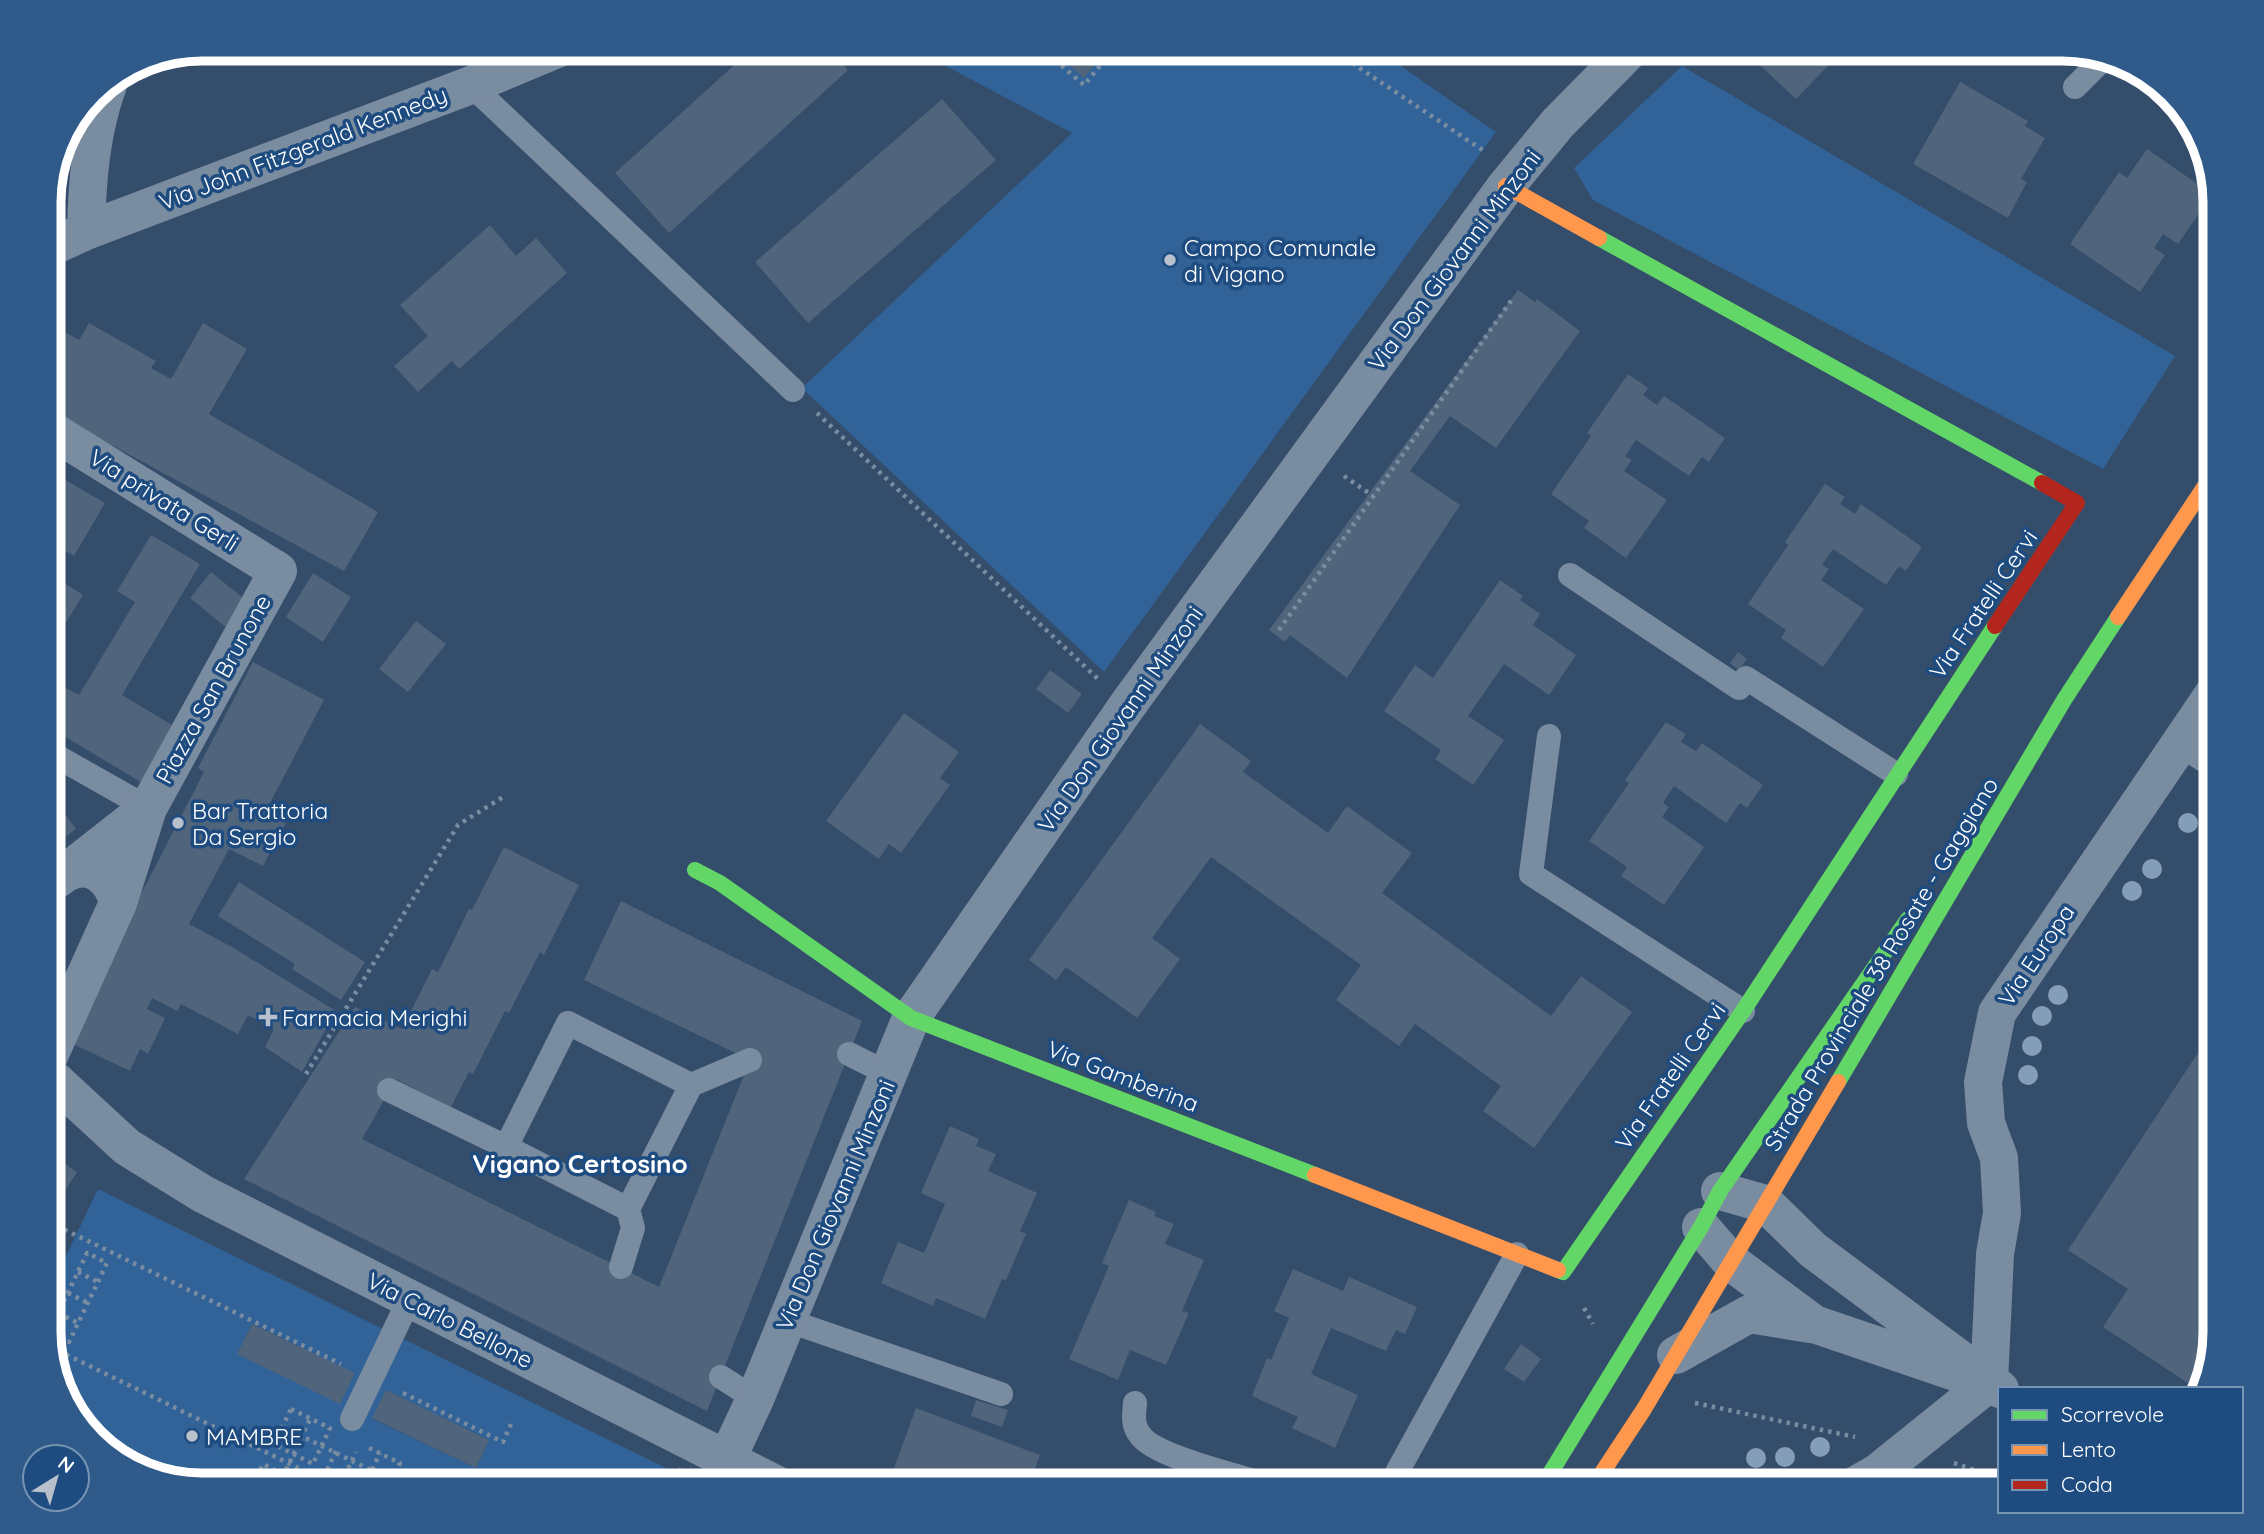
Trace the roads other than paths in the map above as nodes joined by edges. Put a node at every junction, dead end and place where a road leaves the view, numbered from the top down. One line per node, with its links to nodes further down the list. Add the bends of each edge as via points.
1 (1619, 61): 7 (street, Via Don Giovanni Minzoni)
2 (526, 62): 4 (street, Via John Fitzgerald Kennedy)
3 (2096, 66): 5 (lane)
4 (471, 85): 8 (street, Via John Fitzgerald Kennedy); 10 (lane)
5 (2075, 88)
6 (101, 105): 8 (street, via 88,180)
7 (1511, 179): 19 (street, Via Fratelli Cervi, via 2077,503); 28 (street, Via Don Giovanni Minzoni, via 1127,706)
8 (86, 231): 9 (street, Via John Fitzgerald Kennedy)
9 (62, 242)
10 (793, 390)
11 (62, 437): 13 (street, Via privata Gerli)
12 (2203, 489): 15 (street, Strada Provinciale 38 Rosate - Gaggiano)
13 (278, 571): 20 (street, Piazza San Brunone)
14 (1570, 575): 19 (lane, via 1740,688 1746,678)
15 (2064, 700): 21 (street); 38 (street, Strada Provinciale 38 Rosate - Gaggiano)
16 (1549, 736): 27 (lane, via 1531,874)
17 (2200, 749): 50 (street, Via Europa, via 1997,1013 1983,1082 1986,1123 1999,1158 2001,1213 1995,1254)
18 (62, 759): 20 (lane)
19 (1896, 774): 27 (street, Via Fratelli Cervi)
20 (148, 808): 23 (street, Piazza San Brunone); 25 (street, Piazza San Brunone)
21 (1952, 858)
22 (695, 870): 28 (street, Via Gamberina)
23 (62, 876)
24 (62, 876): 25 (street, Piazza San Brunone, via 79,869 101,874 110,882)
25 (118, 903): 29 (street, Piazza San Brunone)
26 (1920, 903): 37 (street)
27 (1743, 1011): 44 (street, Via Fratelli Cervi)
28 (911, 1018): 32 (street, Via Don Giovanni Minzoni); 41 (street, Via Gamberina)
29 (62, 1027)
30 (849, 1054): 32 (lane)
31 (750, 1060): 33 (lane)
32 (889, 1074): 46 (street, Via Don Giovanni Minzoni)
33 (691, 1085): 36 (lane, via 568,1023); 39 (lane)
34 (62, 1087): 45 (street, Via Carlo Bellone, via 127,1147 203,1194)
35 (389, 1090): 36 (lane)
36 (506, 1147): 39 (lane)
37 (1720, 1191): 38 (street); 40 (street)
38 (1766, 1204): 42 (street, Strada Provinciale 38 Rosate - Gaggiano); 50 (street, via 1813,1250)
39 (628, 1209): 43 (lane, via 633,1228)
40 (1701, 1227): 42 (street); 59 (street)
41 (1517, 1254): 44 (street, Via Gamberina); 58 (lane)
42 (1731, 1262): 47 (street); 48 (street, Strada Provinciale 38 Rosate - Gaggiano)
43 (621, 1267)
44 (1563, 1272)
45 (409, 1300): 54 (lane); 55 (street, Via Carlo Bellone)
46 (786, 1320): 51 (lane); 52 (street, Via Don Giovanni Minzoni)
47 (1814, 1324): 48 (street, via 1749,1314); 50 (street)
48 (1676, 1355): 60 (street, Strada Provinciale 38 Rosate - Gaggiano)
49 (721, 1377): 52 (lane)
50 (1994, 1386): 61 (street)
51 (1001, 1394)
52 (755, 1399): 55 (street, Via Don Giovanni Minzoni)
53 (1135, 1403): 57 (lane, via 1133,1421 1140,1436 1158,1451)
54 (352, 1419)
55 (727, 1459): 56 (street, Via Carlo Bellone)
56 (754, 1473)
57 (1229, 1473)
58 (1397, 1473)
59 (1551, 1473)
60 (1602, 1473)
61 (1877, 1473)

